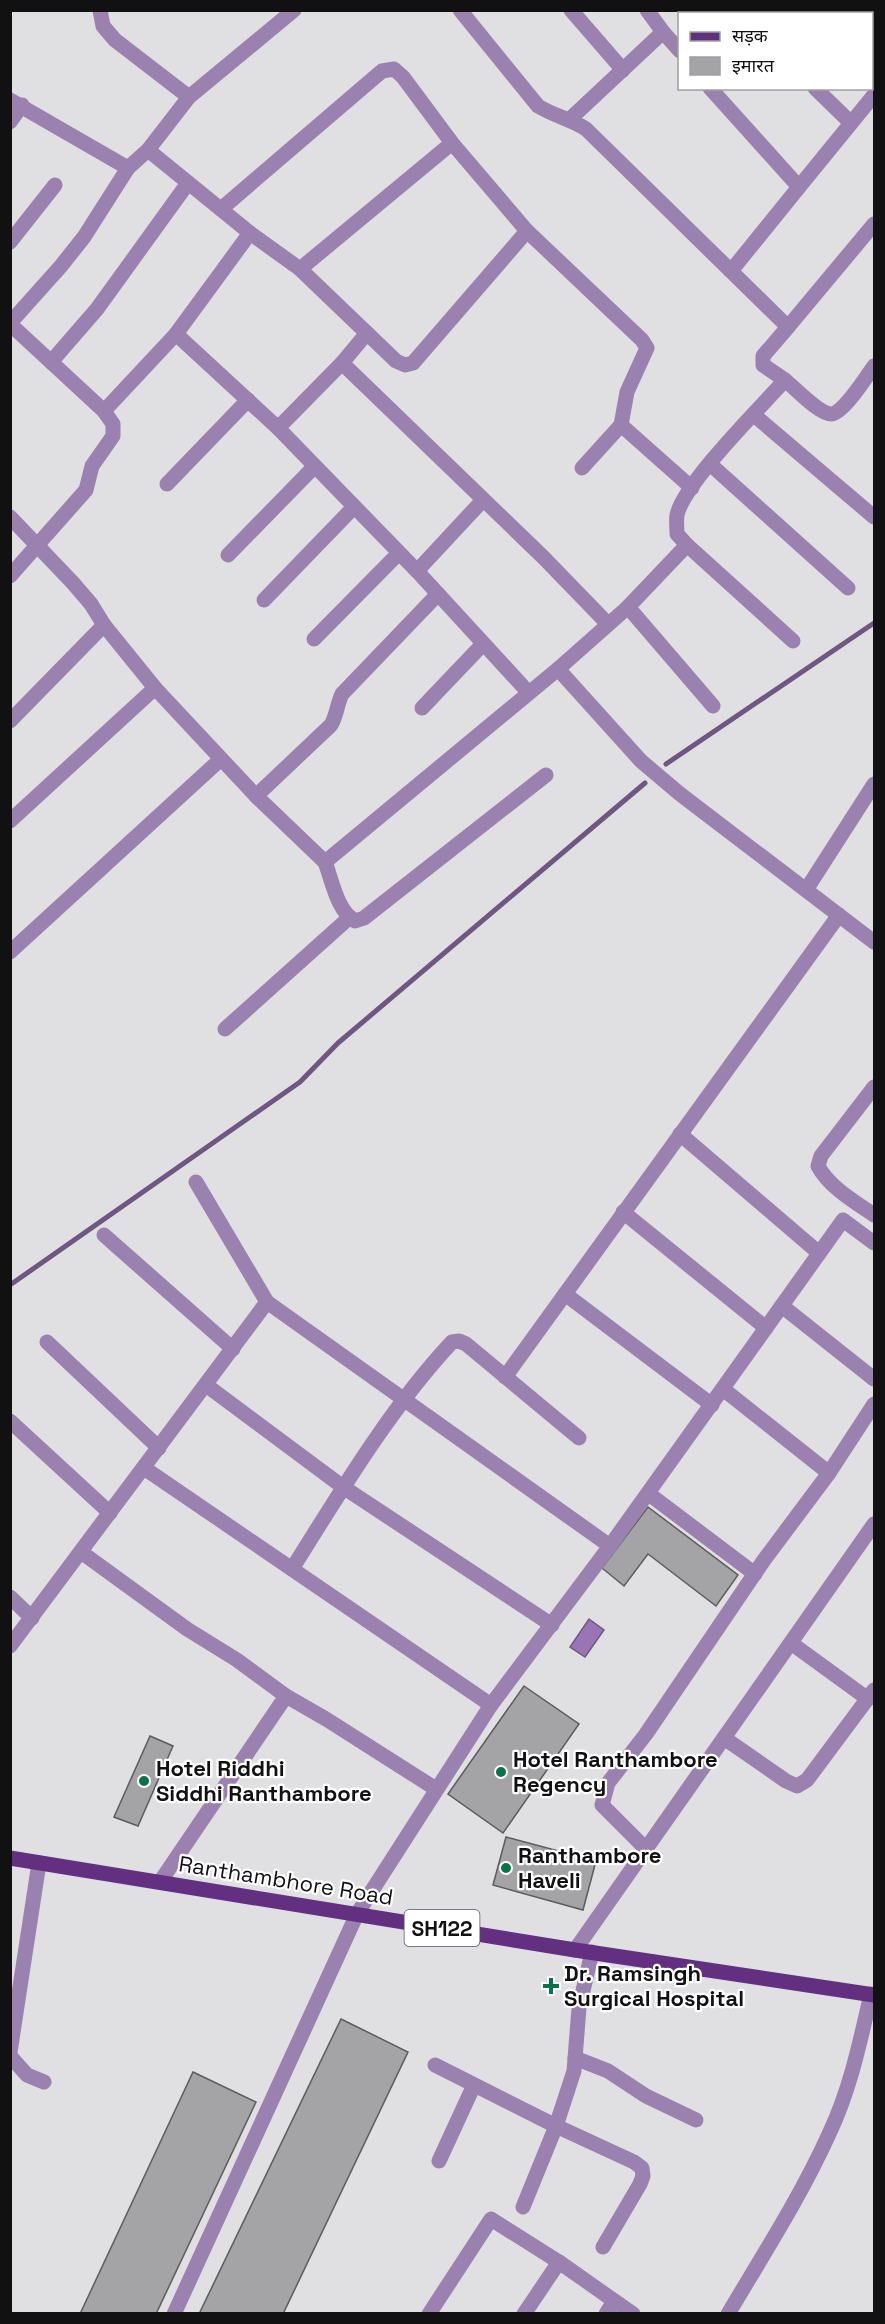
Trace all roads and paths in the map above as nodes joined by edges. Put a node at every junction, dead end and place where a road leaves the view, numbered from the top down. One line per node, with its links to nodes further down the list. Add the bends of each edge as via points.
1 (100, 10): 12 (street, via 103,26 115,40)
2 (294, 10): 12 (street)
3 (459, 10): 14 (street, via 538,106)
4 (571, 10): 8 (street)
5 (647, 10): 6 (street)
6 (663, 32): 7 (street); 8 (street)
7 (678, 49)
8 (623, 70): 14 (street)
9 (712, 90): 22 (street)
10 (817, 90): 16 (street)
11 (874, 95): 16 (street)
12 (189, 97): 18 (street)
13 (16, 103): 15 (street); 19 (street)
14 (570, 119): 29 (street, via 592,134)
15 (10, 122)
16 (851, 123): 22 (street)
17 (452, 143): 23 (street, via 403,77 393,69 382,71); 25 (street); 28 (street)
18 (148, 150): 19 (street); 20 (street)
19 (128, 168): 30 (street, via 84,237)
20 (188, 183): 23 (street); 34 (street, via 97,309)
21 (55, 185): 27 (street)
22 (798, 187): 29 (street)
23 (221, 209): 26 (street)
24 (874, 225): 31 (street)
25 (527, 231): 32 (street, via 413,363 396,361); 41 (street, via 647,348 627,392)
26 (250, 233): 28 (street); 33 (street)
27 (10, 242)
28 (300, 269): 32 (street)
29 (731, 271): 31 (street)
30 (10, 324): 34 (street)
31 (788, 327): 37 (street, via 764,356 764,364)
32 (367, 333): 35 (street)
33 (176, 334): 38 (street); 39 (street)
34 (51, 362): 39 (street)
35 (342, 363): 42 (street); 48 (street)
36 (874, 366): 37 (street, via 845,405 830,415)
37 (785, 380): 40 (street)
38 (248, 400): 42 (street); 46 (street)
39 (104, 411): 53 (street, via 113,424 113,436 92,466 86,490)
40 (754, 415): 43 (street); 50 (street)
41 (621, 425): 45 (street); 47 (street)
42 (278, 428): 44 (street)
43 (710, 464): 47 (street); 58 (street)
44 (314, 467): 49 (street); 55 (street)
45 (582, 468)
46 (167, 484)
47 (692, 488): 52 (street, via 676,516 677,534)
48 (483, 500): 56 (street); 62 (street)
49 (354, 507): 54 (street); 60 (street)
50 (874, 516)
51 (10, 517): 53 (street)
52 (687, 545): 61 (street); 65 (street)
53 (38, 546): 57 (street); 63 (street, via 91,604)
54 (399, 553): 56 (street); 64 (street)
55 (228, 555)
56 (417, 571): 59 (street)
57 (10, 576)
58 (848, 588)
59 (438, 594): 66 (street); 76 (street, via 342,694 331,725)
60 (264, 600)
61 (628, 607): 62 (street); 70 (street)
62 (608, 624): 67 (street)
63 (104, 625): 68 (street); 72 (street)
64 (315, 639)
65 (793, 641)
66 (483, 644): 69 (street); 71 (street)
67 (558, 669): 69 (street); 79 (street, via 641,761)
68 (155, 688): 73 (street); 77 (street)
69 (528, 692): 78 (street)
70 (713, 706)
71 (422, 708)
72 (10, 721)
73 (221, 759): 76 (street); 83 (street)
74 (546, 775): 81 (street, via 364,918 355,921)
75 (874, 784): 79 (street)
76 (256, 796): 78 (street)
77 (10, 820)
78 (325, 862): 81 (street, via 343,909)
79 (806, 890): 80 (street)
80 (839, 915): 82 (street); 86 (street)
81 (350, 917): 84 (street)
82 (874, 942)
83 (10, 952)
84 (225, 1029)
85 (874, 1087): 88 (street, via 821,1156 818,1166 833,1185)
86 (680, 1134): 89 (street); 94 (street)
87 (196, 1182): 96 (street)
88 (855, 1202): 90 (street); 91 (street)
89 (623, 1212): 95 (street); 98 (street)
90 (874, 1215)
91 (843, 1220): 93 (street); 94 (street)
92 (104, 1235): 100 (street)
93 (874, 1243)
94 (819, 1252): 97 (street)
95 (564, 1294): 101 (street); 107 (street)
96 (267, 1302): 100 (street); 105 (street)
97 (782, 1306): 98 (street); 102 (street)
98 (766, 1328): 104 (street)
99 (47, 1342): 110 (street)
100 (233, 1349): 103 (street)
101 (505, 1377): 105 (street, via 466,1344 452,1342); 109 (street)
102 (874, 1379)
103 (206, 1385): 110 (street); 113 (street)
104 (723, 1389): 107 (street); 112 (street)
105 (404, 1400): 113 (street); 117 (street)
106 (874, 1404): 112 (street)
107 (712, 1405): 114 (street)
108 (10, 1421): 115 (street)
109 (579, 1438)
110 (159, 1448): 111 (street)
111 (144, 1468): 115 (street); 119 (street)
112 (829, 1473): 120 (street)
113 (343, 1487): 119 (street); 123 (street)
114 (649, 1494): 117 (street); 120 (street)
115 (110, 1513): 118 (street)
116 (874, 1524): 124 (street)
117 (610, 1545): 123 (street)
118 (81, 1552): 122 (street); 127 (street)
119 (292, 1569): 128 (street)
120 (755, 1574): 131 (street, via 608,1783 602,1805)
121 (10, 1598): 122 (street)
122 (32, 1618): 125 (street)
123 (552, 1625): 128 (street)
124 (791, 1643): 126 (street); 129 (street)
125 (10, 1646)
126 (871, 1694): 129 (street, via 807,1780 797,1786)
127 (286, 1696): 130 (street); 134 (street)
128 (491, 1705): 130 (street)
129 (724, 1738): 131 (street)
130 (436, 1789): 135 (street)
131 (646, 1849): 136 (street)
132 (10, 1858): 133 (main road, Ranthambhore Road / SH122)
133 (39, 1863): 134 (main road, Ranthambhore Road / SH122); 139 (street)
134 (160, 1882): 135 (main road, Ranthambhore Road / SH122)
135 (357, 1914): 136 (main road, Ranthambhore Road / SH122); 151 (street)
136 (574, 1950): 137 (main road, Ranthambhore Road / SH122)
137 (592, 1952): 138 (main road, Ranthambhore Road / SH122); 140 (street, via 579,2008)
138 (873, 1995): 155 (street, via 850,2080 830,2134)
139 (10, 2054): 142 (street, via 27,2075)
140 (575, 2058): 144 (street, via 608,2071 646,2096); 145 (street)
141 (435, 2065): 143 (street)
142 (44, 2082)
143 (474, 2085): 145 (street); 146 (street)
144 (696, 2120)
145 (556, 2126): 147 (street); 148 (street, via 642,2168 640,2184)
146 (438, 2162)
147 (523, 2206)
148 (603, 2247)
149 (559, 2262): 150 (street); 152 (street, via 491,2219); 153 (street)
150 (610, 2307): 154 (street)
151 (174, 2313)
152 (429, 2313)
153 (524, 2313)
154 (633, 2313)
155 (728, 2313)

